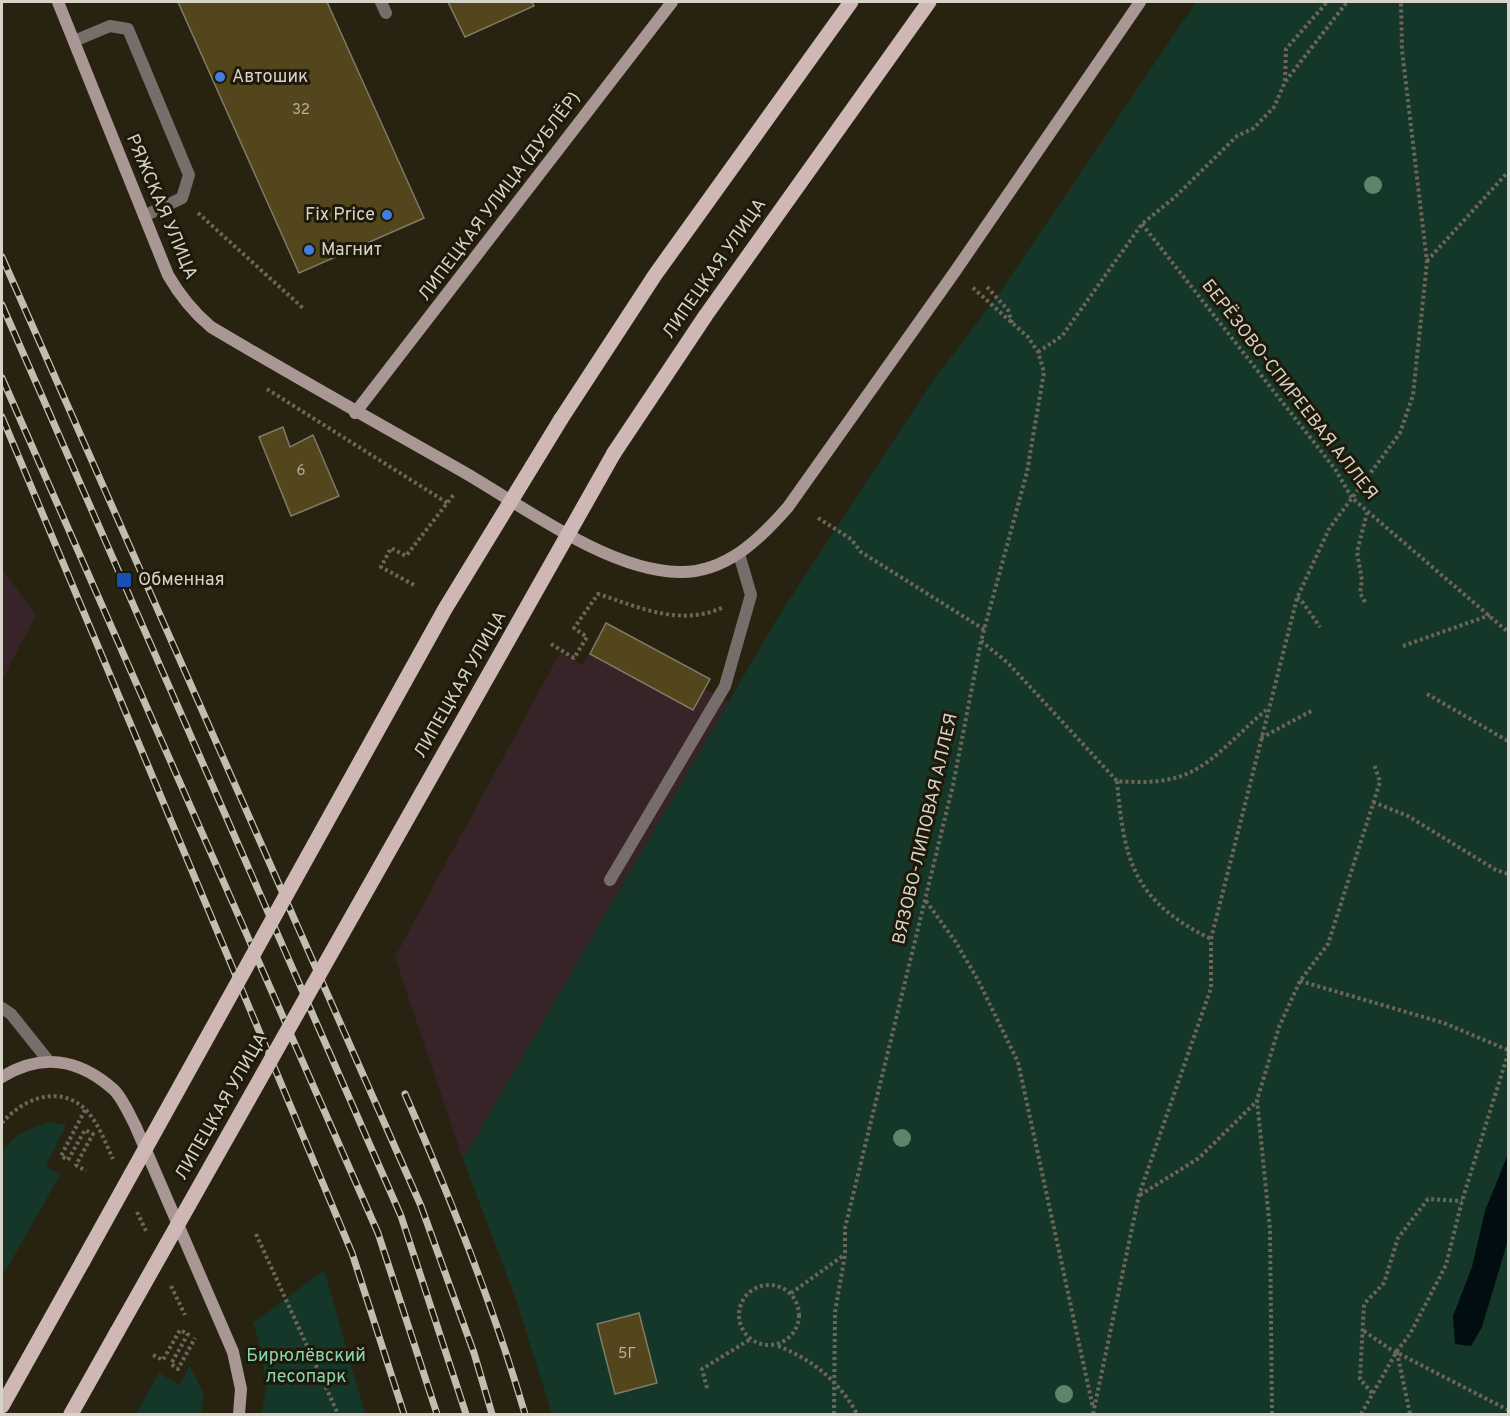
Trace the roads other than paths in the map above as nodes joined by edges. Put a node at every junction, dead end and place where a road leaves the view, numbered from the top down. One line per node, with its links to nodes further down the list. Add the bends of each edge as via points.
1 (58, 2): 6 (street, РЯЖСКАЯ УЛИЦА)
2 (672, 2): 8 (street, ЛИПЕЦКАЯ УЛИЦА (ДУБЛЁР))
3 (851, 2): 14 (main road, bridge, via 655,275 445,609)
4 (929, 2): 15 (main road, ЛИПЕЦКАЯ УЛИЦА, bridge, via 706,315 615,453)
5 (1140, 2): 9 (street, РЯЖСКАЯ УЛИЦА, via 788,507)
6 (74, 41): 7 (street, РЯЖСКАЯ УЛИЦА); 7 (lane, via 110,26 128,29 189,175 182,198)
7 (144, 216): 8 (street, РЯЖСКАЯ УЛИЦА, via 168,275 193,312 211,327)
8 (355, 413): 9 (street, РЯЖСКАЯ УЛИЦА, via 592,547 645,569 681,573 709,568)
9 (739, 554): 10 (lane, via 752,595 725,686)
10 (610, 880)
11 (2, 1008): 12 (lane)
12 (47, 1059): 13 (street, via 19,1066); 16 (street, via 86,1070 114,1090 135,1125 232,1352 241,1389)
13 (2, 1077)
14 (2, 1406)
15 (71, 1414)
16 (239, 1414)

